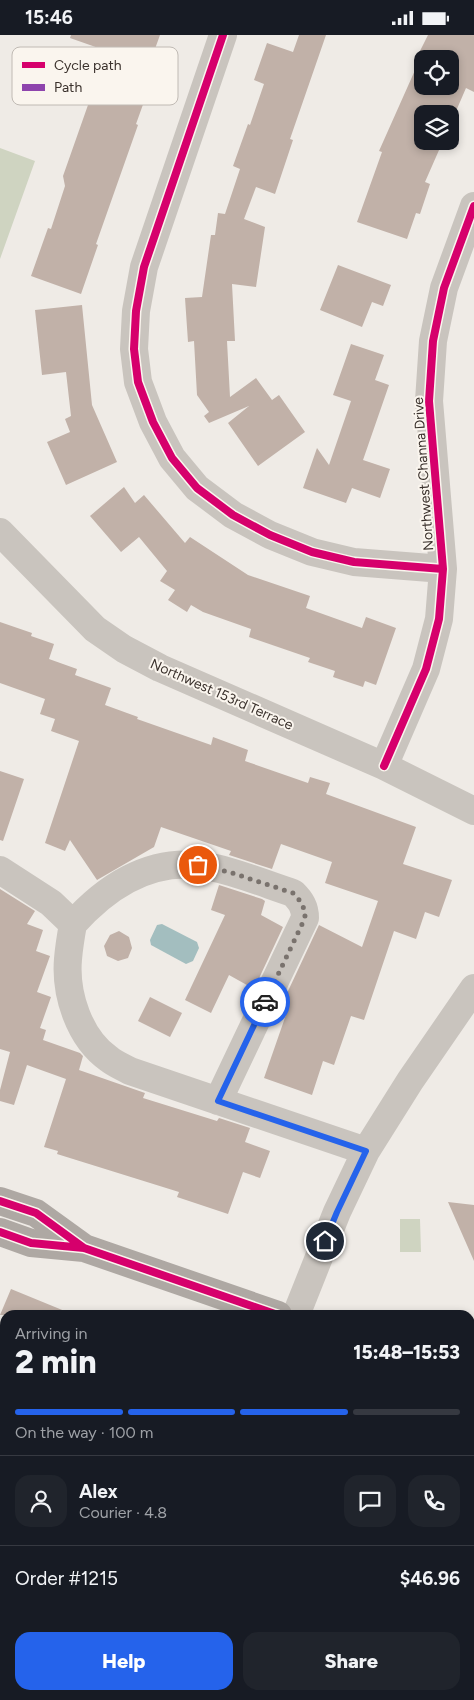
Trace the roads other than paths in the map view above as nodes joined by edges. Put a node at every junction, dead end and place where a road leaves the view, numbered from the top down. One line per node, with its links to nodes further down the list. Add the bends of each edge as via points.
1 (223, 35): 4 (street, via 144,267 136,311 134,349 138,382 153,422 172,459 197,488 233,515 270,535 312,552 354,562)
2 (474, 205): 4 (street, Northwest Channa Drive, via 444,288 433,341 429,401)
3 (0, 532): 5 (street, Northwest 153rd Terrace, via 95,629 124,649 160,668)
4 (442, 569): 5 (street, Northwest Channa Drive, via 439,619 426,669)
5 (384, 766): 6 (street, Northwest 153rd Terrace)
6 (474, 811)
7 (0, 870): 8 (street, via 50,903)
8 (73, 924): 10 (street, via 68,982 73,1006 84,1031 95,1045 108,1059 130,1071); 10 (street, via 90,905 129,878 175,864 222,871 293,893 300,899 305,918)
9 (474, 988): 11 (street)
10 (218, 1101): 11 (street)
11 (366, 1151): 16 (street, via 337,1212)
12 (0, 1201): 14 (main road, via 36,1213)
13 (0, 1232): 14 (main road, via 31,1243)
14 (84, 1248): 15 (main road)
15 (264, 1310)
16 (298, 1310)

